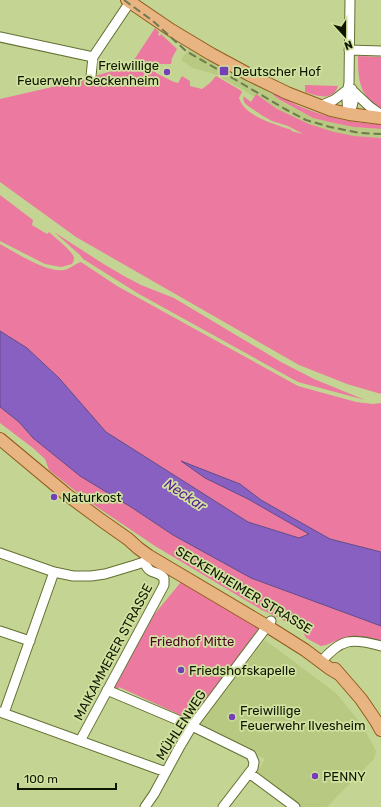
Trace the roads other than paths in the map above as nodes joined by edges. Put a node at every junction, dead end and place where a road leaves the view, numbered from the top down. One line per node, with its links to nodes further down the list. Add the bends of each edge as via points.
1 (350, 0): 4 (street)
2 (128, 1): 6 (street); 9 (main road, via 218,58 287,93)
3 (0, 38): 6 (street)
4 (348, 50): 5 (street); 8 (street)
5 (381, 51)
6 (93, 57): 7 (street)
7 (91, 76)
8 (350, 88): 9 (street, via 334,100); 10 (street, via 354,100); 11 (street)
9 (320, 106): 10 (main road)
10 (348, 114): 11 (main road)
11 (381, 116)
12 (1, 443): 14 (main road, SECKENHEIMER STRASSE, via 101,520 128,539 140,543)
13 (0, 553): 15 (street)
14 (148, 556): 15 (street, via 114,571 91,576); 16 (main road, SECKENHEIMER STRASSE); 21 (street, MAIKAMMERER STRASSE, via 146,568 162,575 164,585)
15 (54, 572): 18 (street)
16 (269, 623): 20 (main road, SECKENHEIMER STRASSE, via 299,638); 23 (street, MÜHLENWEG)
17 (0, 631): 18 (street)
18 (30, 641): 22 (street)
19 (381, 646): 20 (street, via 348,641 342,643)
20 (323, 660): 24 (main road, SECKENHEIMER STRASSE, via 333,666 361,699)
21 (107, 690): 23 (street); 25 (street, MAIKAMMERER STRASSE)
22 (2, 713): 25 (street)
23 (192, 726): 26 (street, MÜHLENWEG); 27 (street, via 251,755 254,762)
24 (381, 730)
25 (80, 741): 26 (street)
26 (166, 772): 28 (street, MÜHLENWEG)
27 (249, 773): 29 (street); 30 (street)
28 (146, 807)
29 (222, 807)
30 (295, 807)

